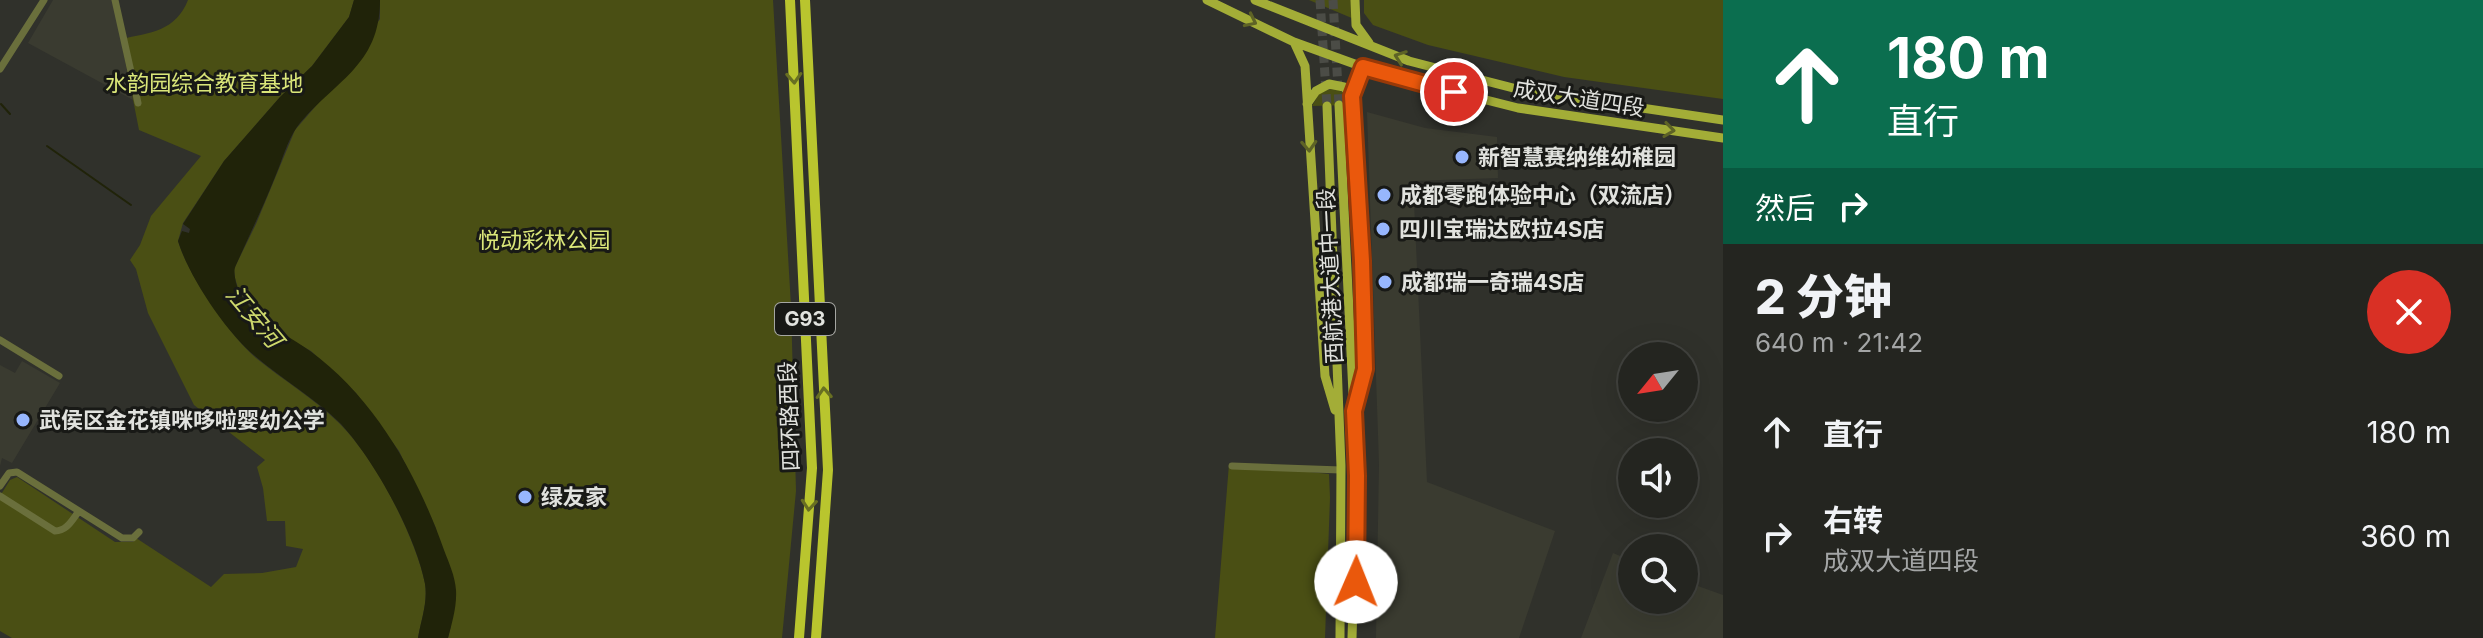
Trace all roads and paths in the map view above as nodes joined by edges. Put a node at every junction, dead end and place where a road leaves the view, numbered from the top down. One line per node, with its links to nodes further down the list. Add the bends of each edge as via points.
1 (44, 0): 12 (street)
2 (115, 0): 14 (street)
3 (790, 0): 30 (highway, 四环路西段 / G93, one-way to 30, via 812,468)
4 (805, 0): 33 (highway, 四环路西段 / G93, one-way to 4, via 828,470)
5 (1207, 0): 9 (main road, 成双大道四段, one-way to 9)
6 (1276, 0): 8 (main road)
7 (1355, 0): 10 (main road, via 1356,25)
8 (1260, 2): 10 (main road, 成双大道四段)
9 (1294, 42): 11 (main road, 成双大道四段); 15 (main road, via 1305,66)
10 (1371, 46): 18 (main road, 成双大道四段, one-way to 10, via 1521,90)
11 (1363, 67): 13 (main road); 19 (main road, 成双大道四段, one-way to 19, via 1518,108)
12 (0, 69)
13 (1352, 96): 15 (main road, via 1344,87 1329,84); 22 (main road, via 1365,369)
14 (138, 103)
15 (1307, 104): 23 (main road, one-way to 23, via 1325,376)
16 (1339, 105): 22 (main road, 西航港大道中一段)
17 (1327, 106): 23 (main road, 西航港大道中一段)
18 (1723, 120)
19 (1723, 138)
20 (0, 340): 21 (street)
21 (59, 376)
22 (1354, 411): 35 (main road, 西航港大道中一段)
23 (1339, 423): 25 (main road, 西航港大道中一段)
24 (1232, 466): 25 (street)
25 (1341, 470): 34 (main road, 西航港大道中一段)
26 (0, 486): 28 (street, via 9,473 17,472)
27 (0, 496): 28 (street, via 55,531 66,528)
28 (79, 511): 29 (street, via 122,538)
29 (139, 532)
30 (803, 581): 31 (highway); 32 (highway, 四环路西段 / G93)
31 (791, 638)
32 (799, 638)
33 (816, 638)
34 (1340, 638)
35 (1352, 638)

